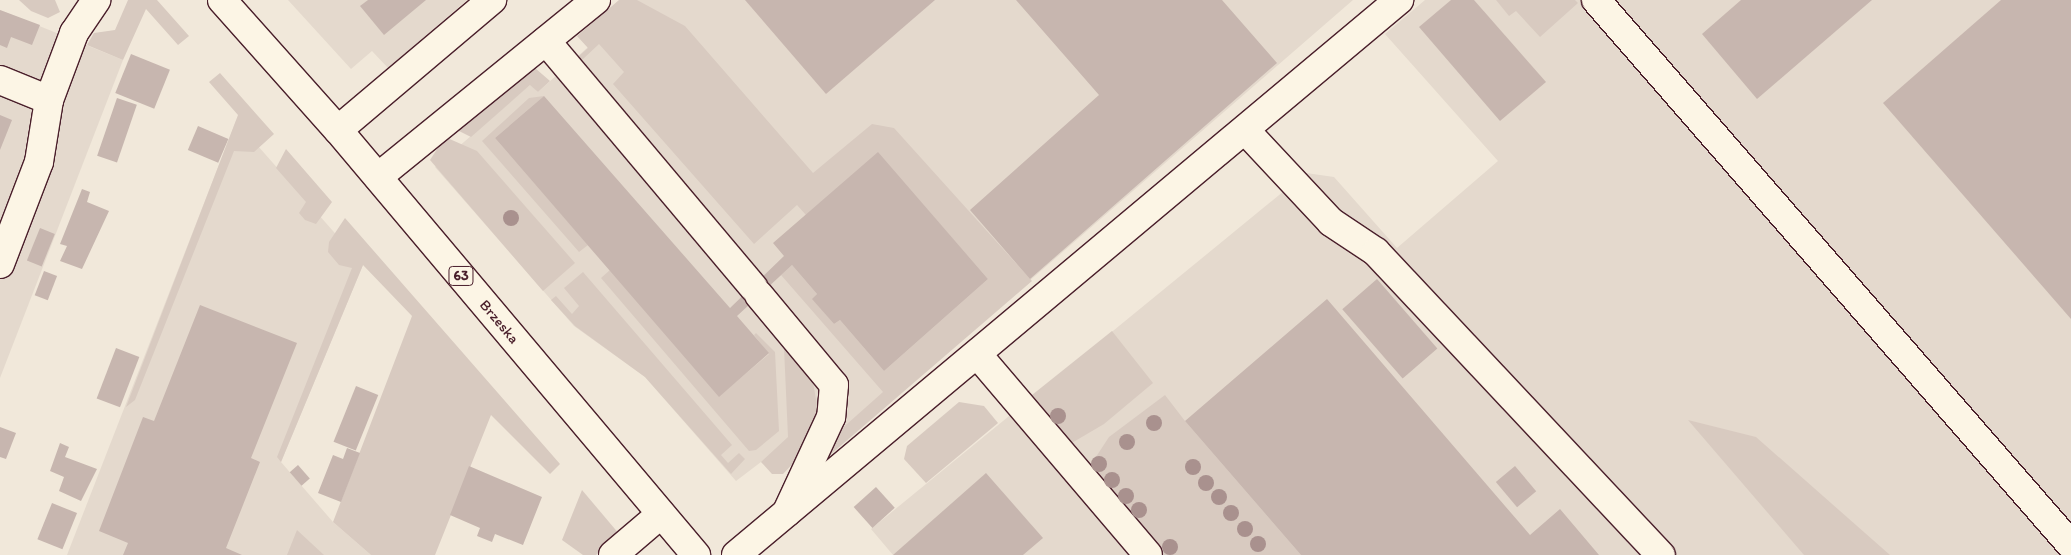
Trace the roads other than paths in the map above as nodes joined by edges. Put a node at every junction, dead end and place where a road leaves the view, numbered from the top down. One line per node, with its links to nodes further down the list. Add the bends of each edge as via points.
1 (96, 0): 9 (main road, via 74,33)
2 (222, 0): 10 (main road, Brzeska / 63)
3 (492, 0): 10 (main road)
4 (596, 0): 7 (main road)
5 (1399, 0): 11 (main road)
6 (1596, 0): 17 (main road)
7 (546, 41): 12 (main road); 16 (main road, via 834,385 831,417)
8 (0, 80): 9 (main road)
9 (49, 100): 13 (main road, via 40,162)
10 (338, 130): 12 (main road, Brzeska / 63)
11 (1245, 130): 14 (main road); 22 (main road, via 1331,222 1376,252)
12 (378, 177): 15 (main road, Brzeska / 63)
13 (0, 264)
14 (978, 355): 16 (main road); 21 (main road)
15 (660, 514): 18 (main road); 19 (main road, Brzeska / 63)
16 (786, 516): 20 (main road)
17 (2071, 545)
18 (613, 555)
19 (696, 555)
20 (736, 555)
21 (1148, 555)
22 (1661, 555)

